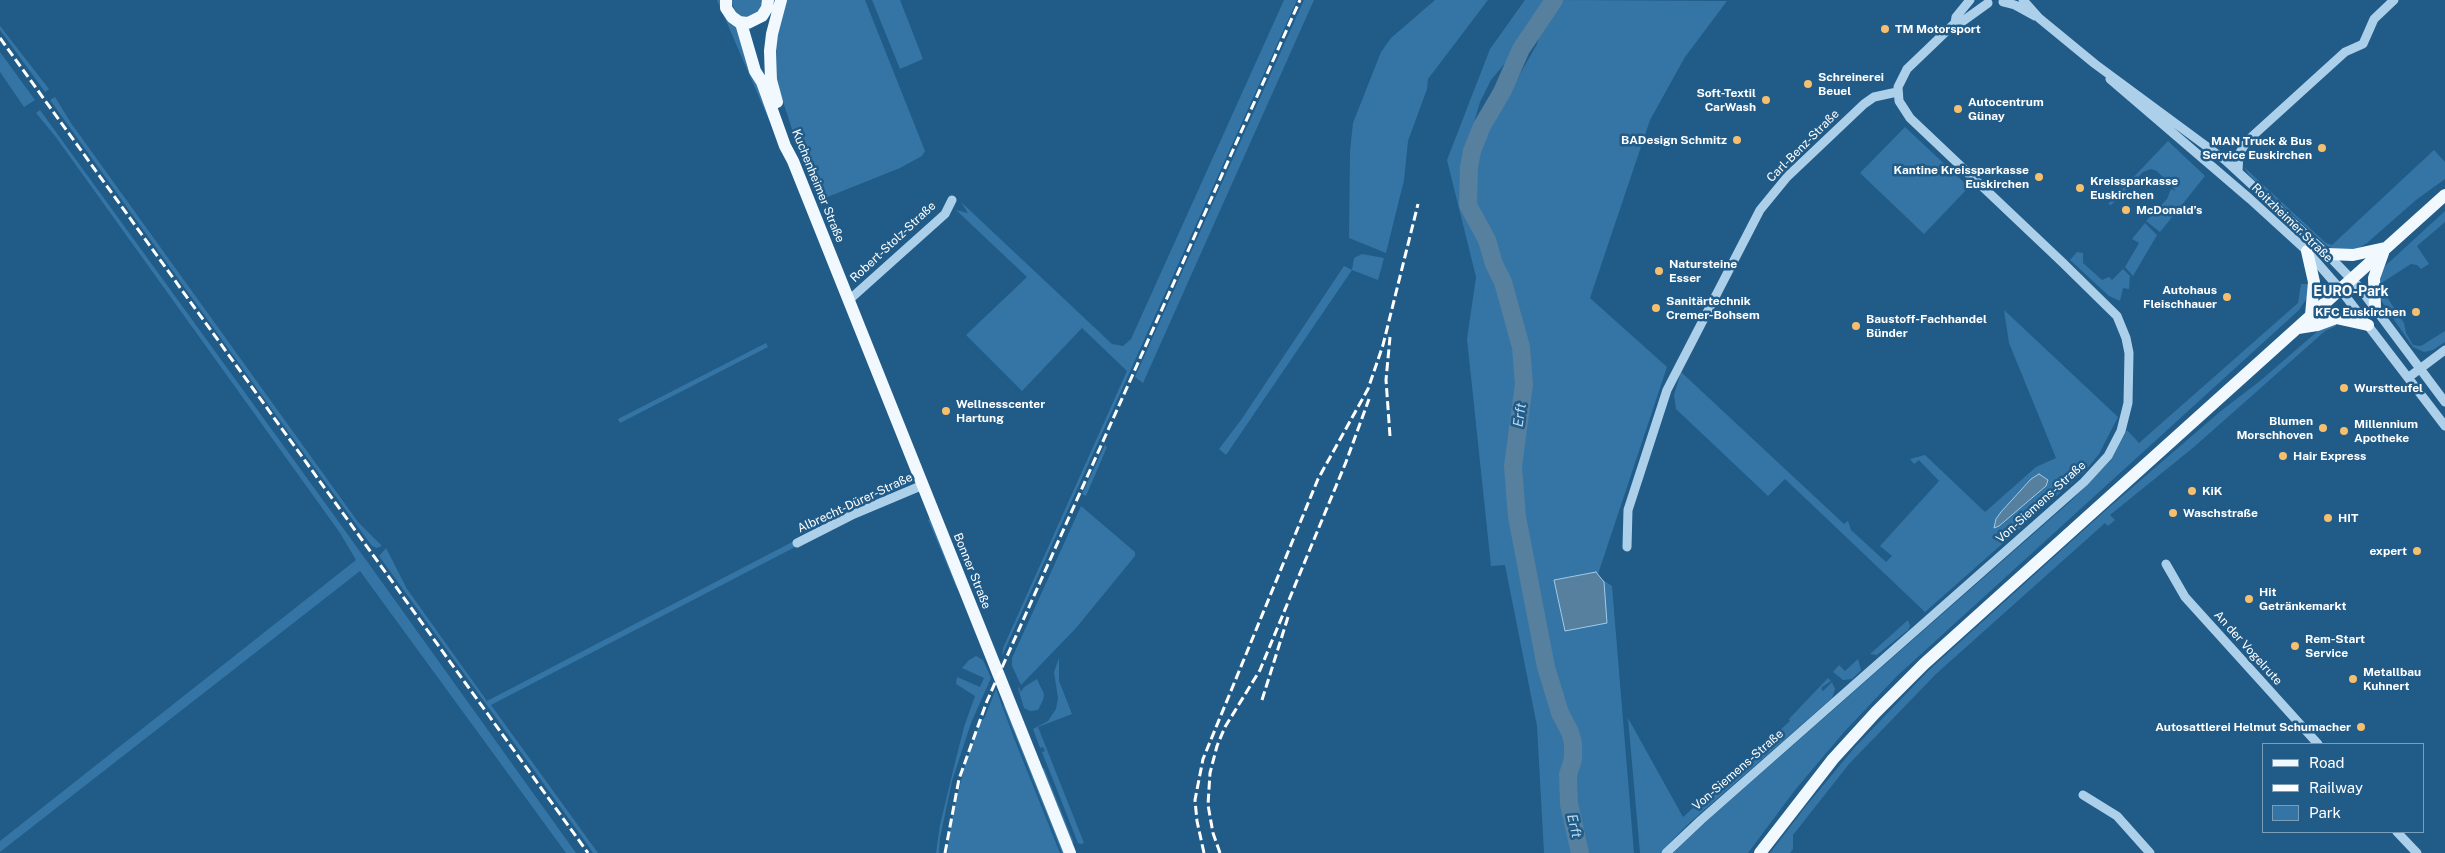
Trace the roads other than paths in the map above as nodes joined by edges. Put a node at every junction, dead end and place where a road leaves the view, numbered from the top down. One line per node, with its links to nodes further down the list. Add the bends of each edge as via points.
1 (726, 0): 10 (main road, via 729,14)
2 (768, 0): 11 (main road, via 765,12)
3 (781, 0): 16 (main road, via 772,34 770,64 773,91 785,126)
4 (1970, 0): 12 (street)
5 (2023, 0): 9 (street, Roitzheimer Straße)
6 (2394, 0): 17 (street, via 2374,18 2363,44 2345,52 2247,141 2239,154)
7 (1986, 1): 8 (street); 12 (street, via 1963,21)
8 (2005, 1): 9 (street, Roitzheimer Straße)
9 (2039, 18): 13 (street, Roitzheimer Straße)
10 (741, 22): 11 (main road); 14 (main road, Kuchenheimer Straße, via 752,62)
11 (755, 22): 14 (main road, Kuchenheimer Straße)
12 (1954, 23): 15 (street, via 1903,72)
13 (2095, 64): 17 (street, Roitzheimer Straße); 21 (street, Roitzheimer Straße, via 2119,90 2195,151)
14 (762, 82): 16 (main road, Kuchenheimer Straße)
15 (1897, 92): 37 (street, Carl-Benz-Straße, via 1874,97 1864,104 1787,177 1760,210 1667,390 1628,510); 43 (street, Von-Siemens-Straße, via 1910,118 2117,316 2129,353 2129,392 2124,422 2108,456 2084,482)
16 (784, 141): 25 (main road, Kuchenheimer Straße)
17 (2238, 171): 22 (street, Roitzheimer Straße)
18 (2445, 195): 20 (main road)
19 (952, 200): 25 (street, Robert-Stolz-Straße, via 945,214)
20 (2385, 248): 22 (main road, via 2353,254); 23 (main road); 26 (main road, via 2374,278)
21 (2306, 251): 24 (street, Roitzheimer Straße); 27 (main road, via 2314,282)
22 (2327, 254): 23 (street, Roitzheimer Straße)
23 (2352, 279): 24 (main road); 26 (street, Roitzheimer Straße)
24 (2340, 289): 27 (main road); 28 (street, Roitzheimer Straße)
25 (849, 300): 35 (main road, Bonner Straße)
26 (2375, 308): 31 (street, Roitzheimer Straße)
27 (2311, 316): 29 (main road)
28 (2368, 325): 29 (main road, via 2336,318 2317,326); 32 (street, Roitzheimer Straße)
29 (2298, 328): 44 (main road, via 1924,664 1834,759)
30 (2445, 350): 31 (street)
31 (2420, 369): 32 (street); 33 (street, Roitzheimer Straße)
32 (2409, 377): 34 (street, Roitzheimer Straße)
33 (2445, 402)
34 (2445, 426)
35 (923, 485): 36 (street, Albrecht-Dürer-Straße); 42 (main road, Bonner Straße)
36 (796, 543)
37 (1627, 547)
38 (2166, 564): 39 (street, An der Vogelrute, via 2185,597)
39 (2317, 743)
40 (2083, 795): 45 (street, via 2117,816)
41 (2399, 833): 46 (street)
42 (1070, 853)
43 (1666, 853)
44 (1760, 853)
45 (2150, 853)
46 (2416, 853)

